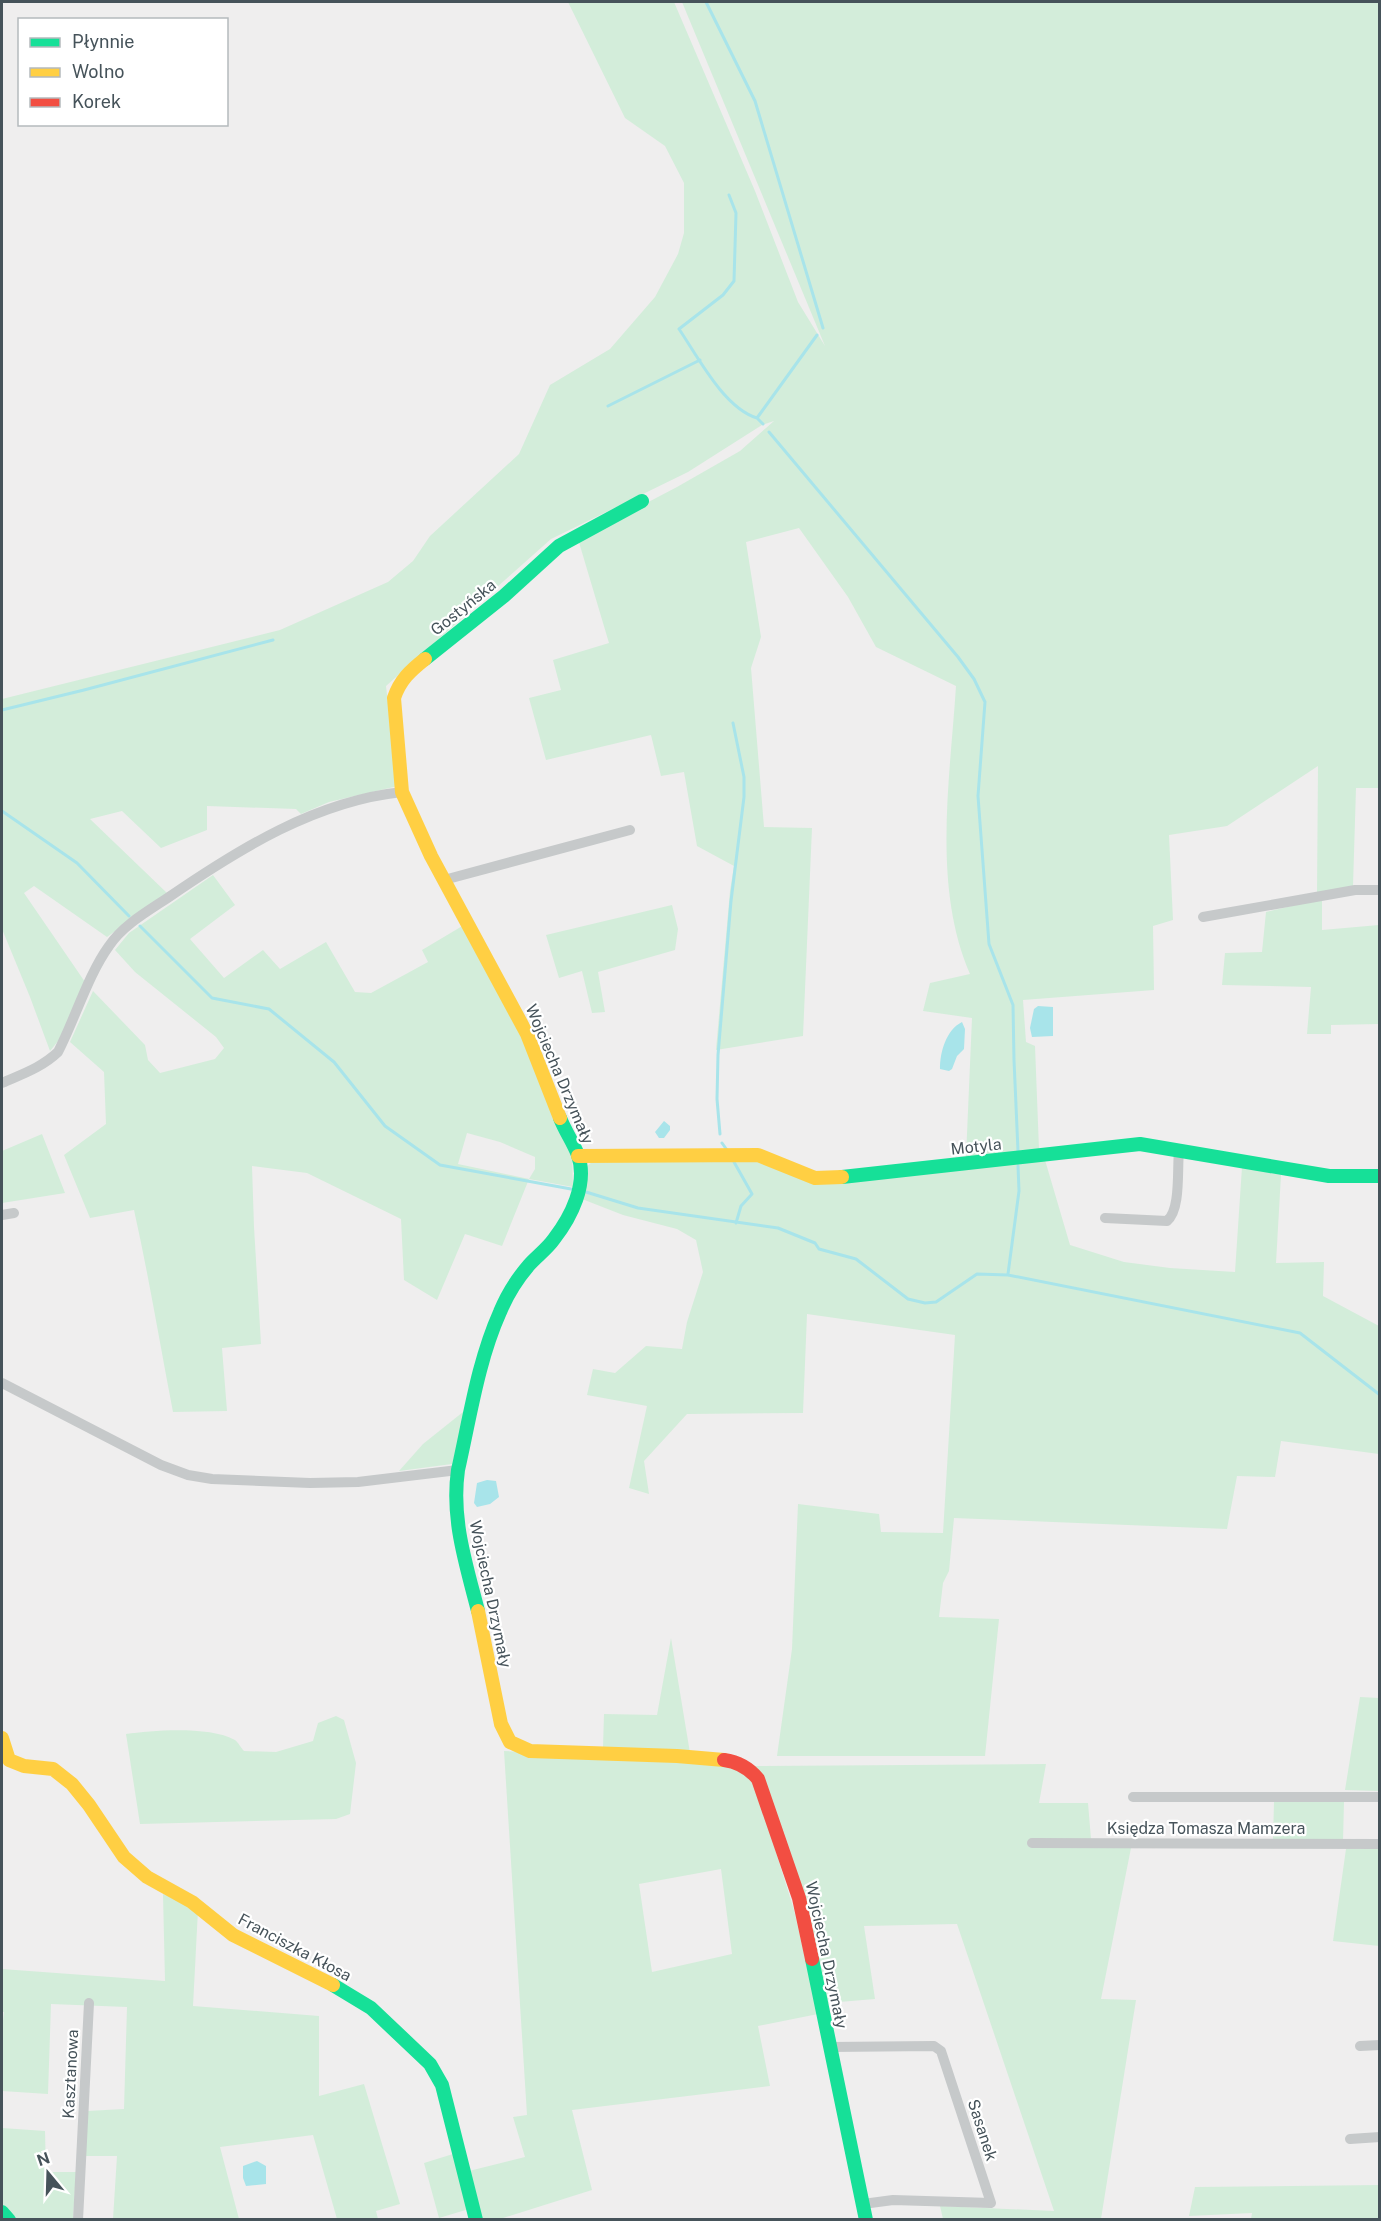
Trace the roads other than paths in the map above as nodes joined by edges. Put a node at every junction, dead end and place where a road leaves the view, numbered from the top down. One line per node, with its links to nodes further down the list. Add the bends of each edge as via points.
1 (642, 501): 2 (street, Gostyńska, via 559,546 408,673 394,698)
2 (402, 792): 4 (street, Wojciecha Drzymały); 7 (street, via 344,803 289,826 225,858 131,923 109,945 58,1052 33,1071)
3 (630, 830): 4 (street)
4 (444, 880): 9 (street, Wojciecha Drzymały, via 527,1034)
5 (1380, 890): 6 (street, via 1355,890)
6 (1203, 917)
7 (2, 1083)
8 (1179, 1151): 9 (street, Motyla, via 1140,1144 824,1179 811,1178 758,1155); 10 (street, Motyla, via 1329,1176); 13 (street, via 1176,1203 1171,1218)
9 (578, 1156): 15 (street, Wojciecha Drzymały, via 581,1176 570,1217 522,1274 499,1314 483,1360)
10 (1380, 1176)
11 (14, 1213): 12 (street)
12 (2, 1215)
13 (1106, 1218)
14 (2, 1383): 15 (street, via 161,1465 188,1475 310,1483 358,1482)
15 (458, 1470): 24 (street, Wojciecha Drzymały, via 458,1532 510,1742 530,1751 677,1756 732,1761 749,1768 758,1779 800,1898)
16 (2, 1738): 31 (street, Franciszka Kłosa, via 9,1760 53,1769 72,1784 124,1857 147,1877 192,1902 233,1935 324,1979 361,2002 415,2048 442,2085)
17 (1133, 1797): 18 (street)
18 (1380, 1797)
19 (1032, 1843): 20 (street, Księdza Tomasza Mamzera)
20 (1380, 1844)
21 (89, 2003): 30 (street, Kasztanowa)
22 (1380, 2045): 23 (street)
23 (1359, 2046)
24 (830, 2047): 27 (street, Wojciecha Drzymały); 27 (street, Sasanek, via 934,2046 941,2051 991,2203 893,2200)
25 (1380, 2137): 26 (street)
26 (1350, 2139)
27 (863, 2204): 32 (street, Wojciecha Drzymały)
28 (2, 2212): 29 (street)
29 (9, 2220)
30 (78, 2220)
31 (476, 2220)
32 (866, 2220)

